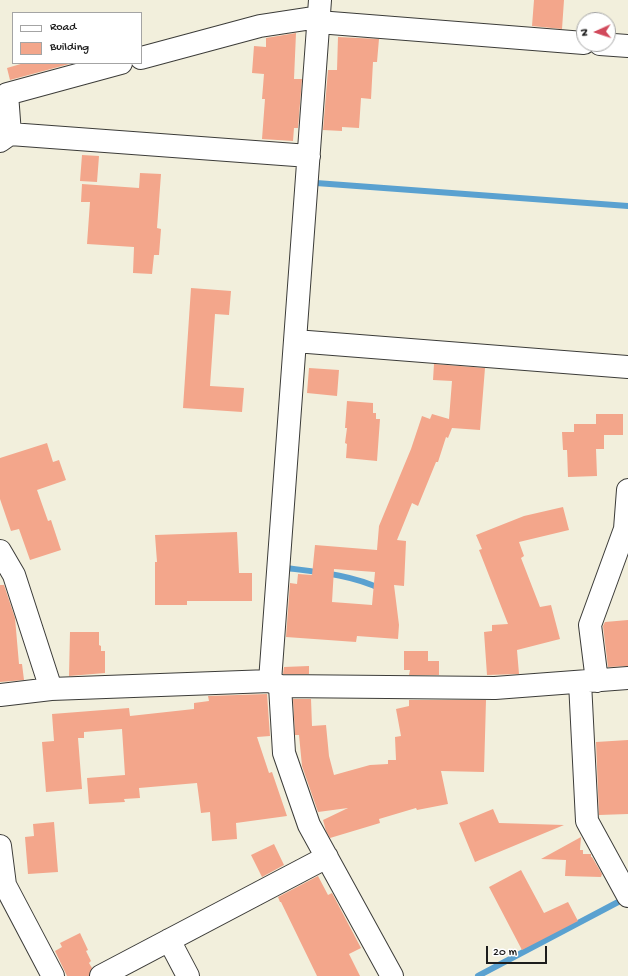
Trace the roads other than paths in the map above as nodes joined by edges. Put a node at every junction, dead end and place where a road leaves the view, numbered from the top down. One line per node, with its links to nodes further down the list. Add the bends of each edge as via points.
1 (319, 13): 2 (street); 5 (street); 8 (street)
2 (576, 42)
3 (616, 45): 4 (street)
4 (628, 46)
5 (142, 58)
6 (117, 64): 7 (street, via 7,94)
7 (5, 138): 8 (street)
8 (309, 156): 9 (street)
9 (295, 341): 10 (street); 15 (street)
10 (628, 367)
11 (628, 490): 14 (street, via 625,529 590,625)
12 (0, 551): 16 (street, via 14,575)
13 (628, 678): 14 (street)
14 (588, 682): 15 (street, via 495,688); 20 (street, via 587,821)
15 (275, 683): 16 (street); 19 (street, via 284,753 309,825)
16 (51, 689): 17 (street)
17 (0, 695)
18 (0, 846): 22 (street, via 5,885)
19 (327, 857): 21 (street); 25 (street)
20 (628, 896)
21 (169, 940): 23 (street); 24 (street)
22 (53, 976)
23 (102, 976)
24 (188, 976)
25 (392, 976)

